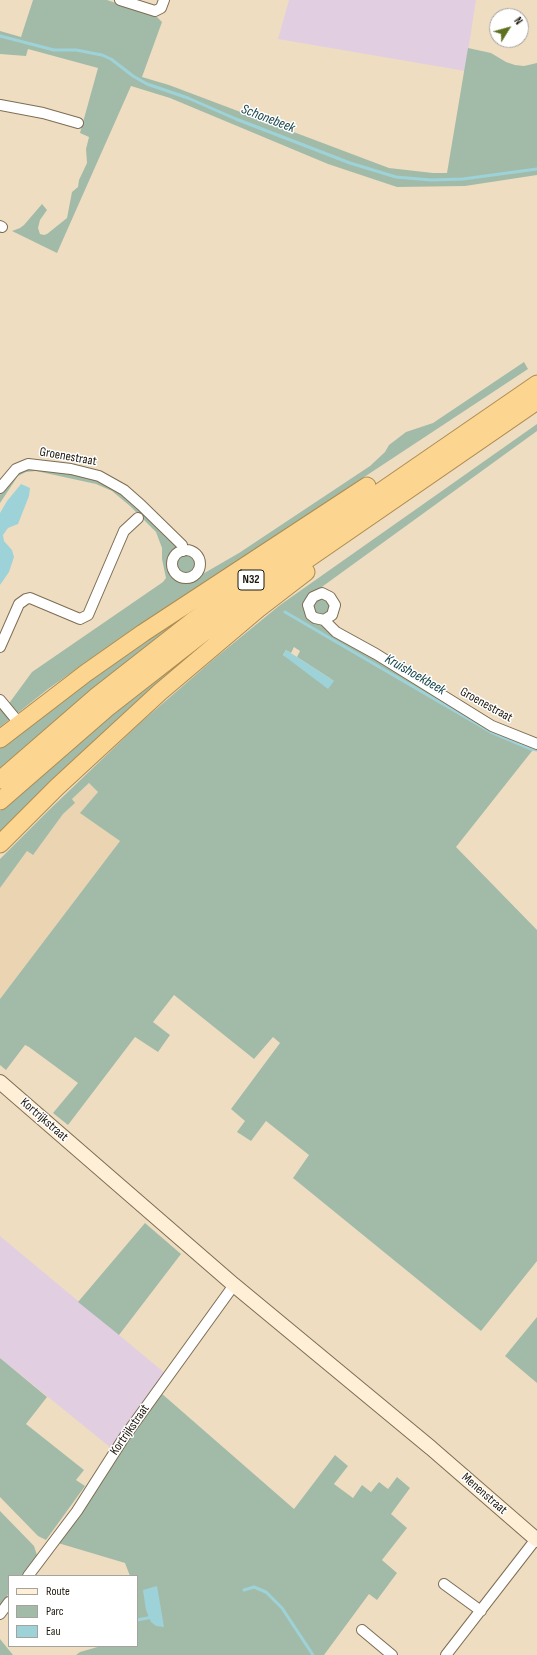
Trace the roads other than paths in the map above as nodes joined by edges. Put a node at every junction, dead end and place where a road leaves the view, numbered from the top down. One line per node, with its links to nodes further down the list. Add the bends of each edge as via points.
1 (120, 0): 2 (street, via 155,12 161,8)
2 (164, 0)
3 (0, 105): 4 (street)
4 (78, 123)
5 (537, 384): 6 (highway, N32)
6 (516, 398): 15 (highway, via 499,400 492,404 143,633); 18 (highway, N32, via 194,620 97,696)
7 (537, 401): 9 (highway, N32)
8 (0, 488): 11 (street, Groenestraat, via 16,468 28,464 71,469 99,476 124,490 141,505 182,545)
9 (382, 508): 19 (highway, N32, via 202,633 107,708); 20 (highway, via 358,532 258,609 160,692 57,787)
10 (138, 518): 13 (street, via 124,531 88,616 80,619 30,598 26,599 19,604)
11 (182, 551)
12 (324, 620): 17 (street, Groenestraat, via 336,632 492,726)
13 (0, 647)
14 (0, 700): 15 (street)
15 (19, 723): 16 (highway)
16 (0, 739)
17 (537, 744)
18 (0, 780)
19 (0, 801)
20 (0, 844)
21 (0, 1082): 22 (main road, Kortrijkstraat)
22 (234, 1285): 23 (main road, Kortrijkstraat); 25 (street, Kortrijkstraat)
23 (431, 1448): 24 (main road, Menenstraat)
24 (537, 1540): 28 (street)
25 (29, 1575)
26 (444, 1584): 28 (street)
27 (8, 1603): 29 (street)
28 (481, 1611): 32 (street)
29 (0, 1614)
30 (362, 1630): 31 (street)
31 (386, 1653)
32 (446, 1655)

